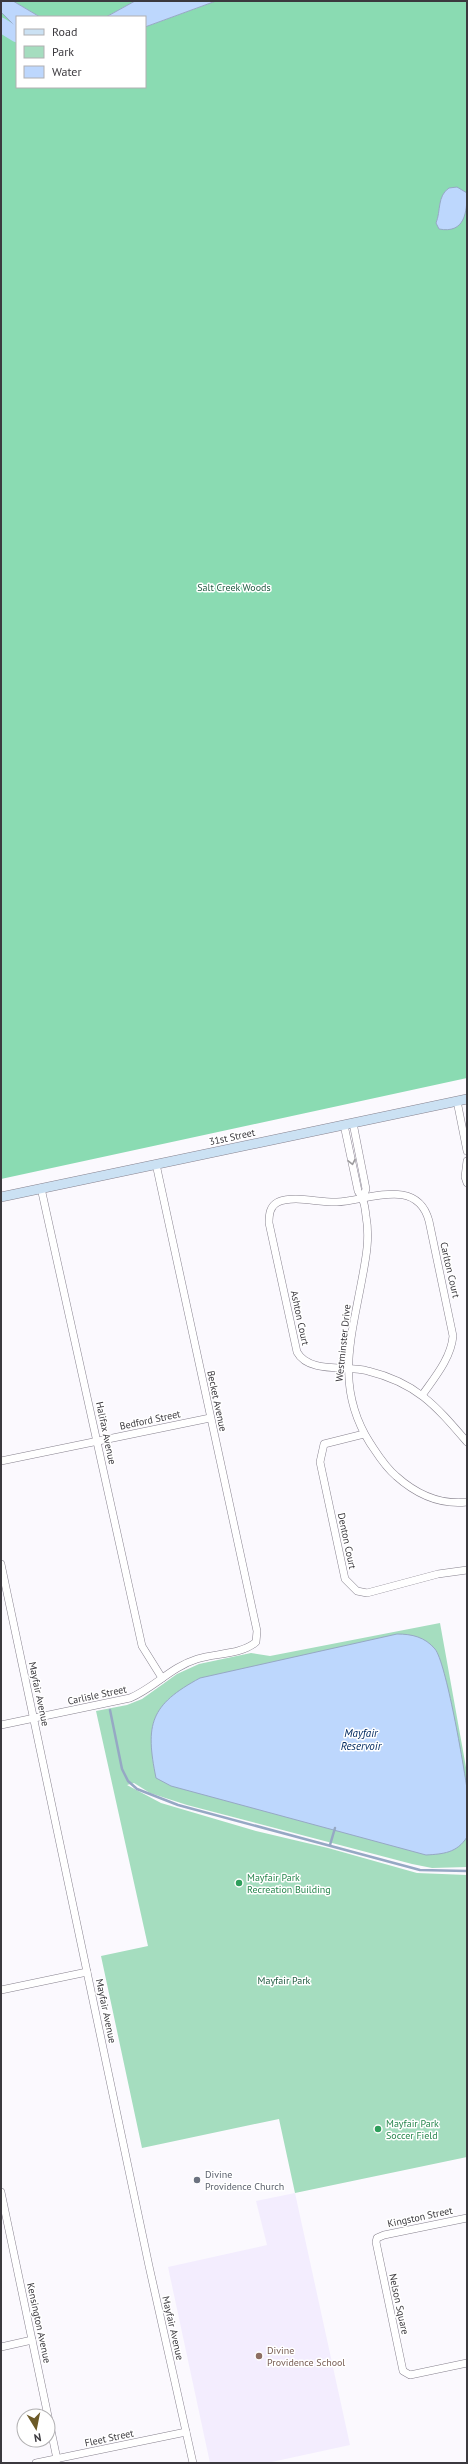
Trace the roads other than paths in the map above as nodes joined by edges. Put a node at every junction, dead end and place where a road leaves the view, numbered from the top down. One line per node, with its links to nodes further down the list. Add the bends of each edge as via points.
1 (467, 1099): 2 (main road, 31st Street)
2 (457, 1101): 3 (main road, 31st Street); 4 (street)
3 (348, 1124): 6 (main road, 31st Street); 10 (street, Westminster Drive, via 358,1192)
4 (467, 1151)
5 (467, 1161): 7 (street)
6 (156, 1164): 8 (main road, 31st Street); 13 (street, Becket Avenue)
7 (467, 1183)
8 (41, 1188): 9 (main road, 31st Street); 15 (street, Halifax Avenue)
9 (1, 1197)
10 (363, 1198): 11 (street, Westminster Drive, via 368,1224 366,1256 353,1327); 11 (street, Ashton Court, via 337,1202 284,1200 274,1204 269,1215 301,1358 311,1365); 12 (street, Carlton Court, via 395,1193 411,1199 427,1216 453,1336 441,1368)
11 (349, 1368): 12 (street, Ashton Court, via 383,1375); 14 (street, Westminster Drive, via 348,1385 352,1404)
12 (423, 1394): 16 (street, Ashton Court, via 444,1413)
13 (210, 1418): 15 (street, Bedford Street); 21 (street, Becket Avenue, via 257,1631)
14 (364, 1434): 18 (street, Westminster Drive, via 391,1472 408,1487 428,1498 456,1503); 20 (street, Denton Court, via 324,1444 320,1462 345,1579 357,1591 367,1593 438,1574)
15 (98, 1441): 17 (street, Bedford Street); 22 (street, Halifax Avenue, via 142,1646)
16 (467, 1442)
17 (1, 1461)
18 (467, 1502)
19 (1, 1564): 23 (street, Mayfair Avenue)
20 (467, 1570)
21 (256, 1642): 22 (street, Carlisle Street, via 246,1648 198,1658)
22 (162, 1678): 23 (street, Carlisle Street, via 148,1690 130,1698)
23 (34, 1718): 24 (street, Carlisle Street); 25 (street, Mayfair Avenue)
24 (1, 1725)
25 (87, 1972): 26 (street); 33 (street, Mayfair Avenue)
26 (1, 1990)
27 (1, 2192): 30 (street, Kensington Avenue)
28 (467, 2218): 29 (street, Kingston Street)
29 (377, 2238): 32 (street, Nelson Square, via 377,2254 402,2366 406,2374)
30 (32, 2340): 31 (street); 34 (street, Kensington Avenue)
31 (1, 2347)
32 (467, 2363)
33 (186, 2432): 34 (street, Fleet Street); 36 (street, Mayfair Avenue)
34 (57, 2459): 35 (street, Fleet Street)
35 (36, 2463)
36 (193, 2463)

